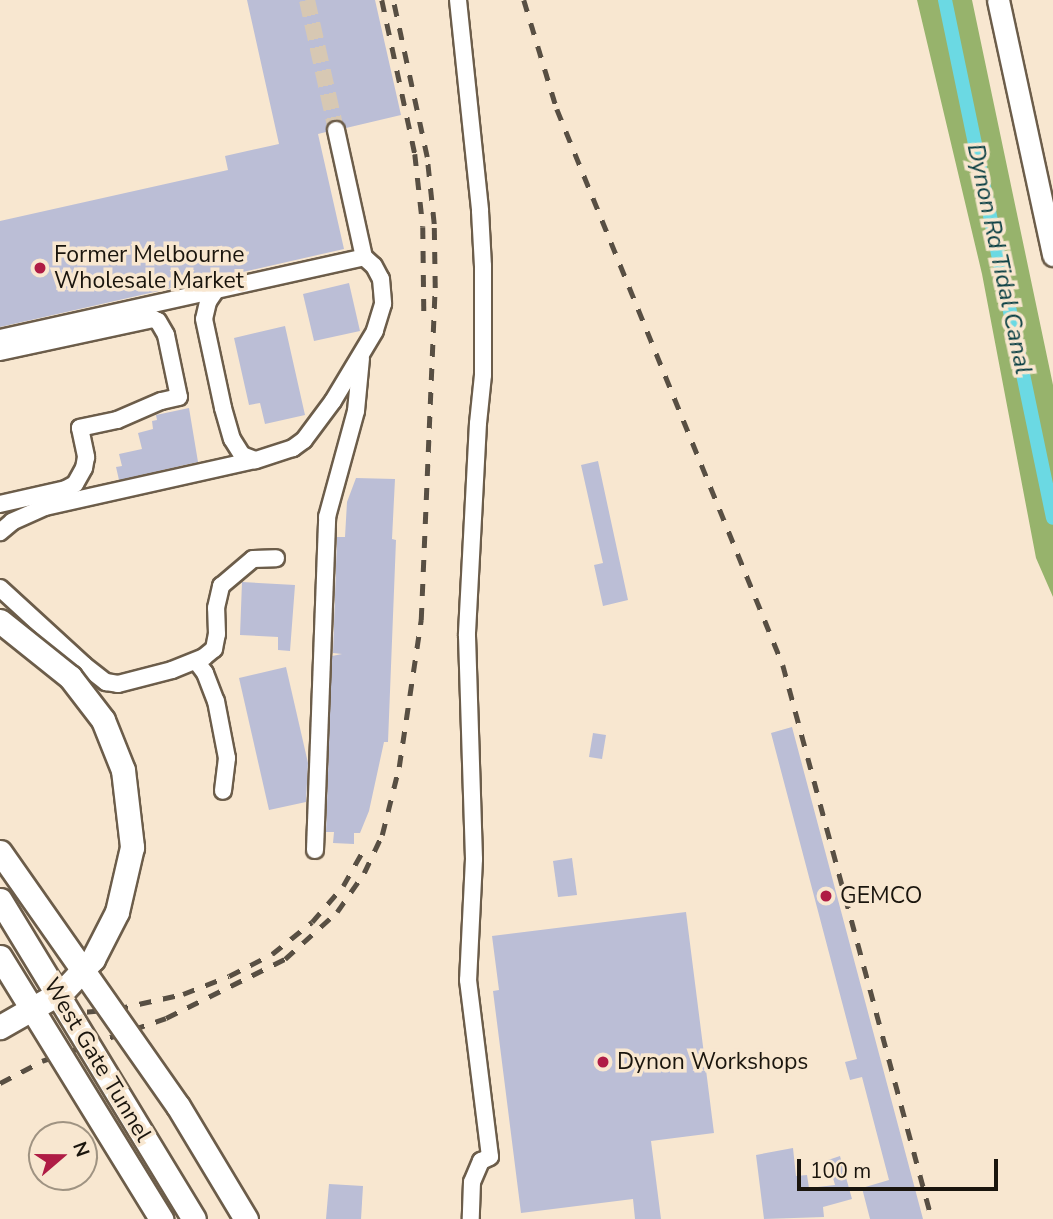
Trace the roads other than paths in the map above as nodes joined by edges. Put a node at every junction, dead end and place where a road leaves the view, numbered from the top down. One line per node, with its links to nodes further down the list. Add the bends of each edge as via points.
1 (458, 0): 26 (lane, via 482,266 483,375 467,636 474,859 468,979 491,1157 481,1161 472,1182)
2 (998, 0): 4 (main road)
3 (336, 130): 5 (lane)
4 (1053, 255)
5 (364, 257): 6 (lane); 9 (lane, via 381,279 383,304)
6 (216, 290): 7 (lane); 10 (lane, via 204,319 223,408 232,439 242,455)
7 (0, 338)
8 (0, 352): 11 (lane, via 153,319 163,327 179,397 80,428 86,457 75,484)
9 (361, 355): 10 (lane, via 304,440); 18 (lane, via 356,411 327,517)
10 (255, 460): 12 (lane, via 45,507)
11 (0, 504)
12 (0, 532)
13 (276, 558): 16 (lane, via 253,559 222,586 214,649)
14 (0, 588): 16 (lane, via 106,682 134,682)
15 (0, 621): 22 (highway, bridge, via 70,677 103,720 123,769 132,847 117,912 93,959 64,991)
16 (196, 661): 17 (lane, via 216,701 227,758)
17 (223, 791)
18 (315, 850)
19 (0, 852): 25 (highway, bridge, via 178,1106)
20 (0, 900): 24 (highway, West Gate Tunnel, bridge)
21 (0, 957): 23 (highway, West Gate Tunnel, bridge)
22 (0, 1027)
23 (161, 1219)
24 (194, 1219)
25 (246, 1219)
26 (471, 1219)

